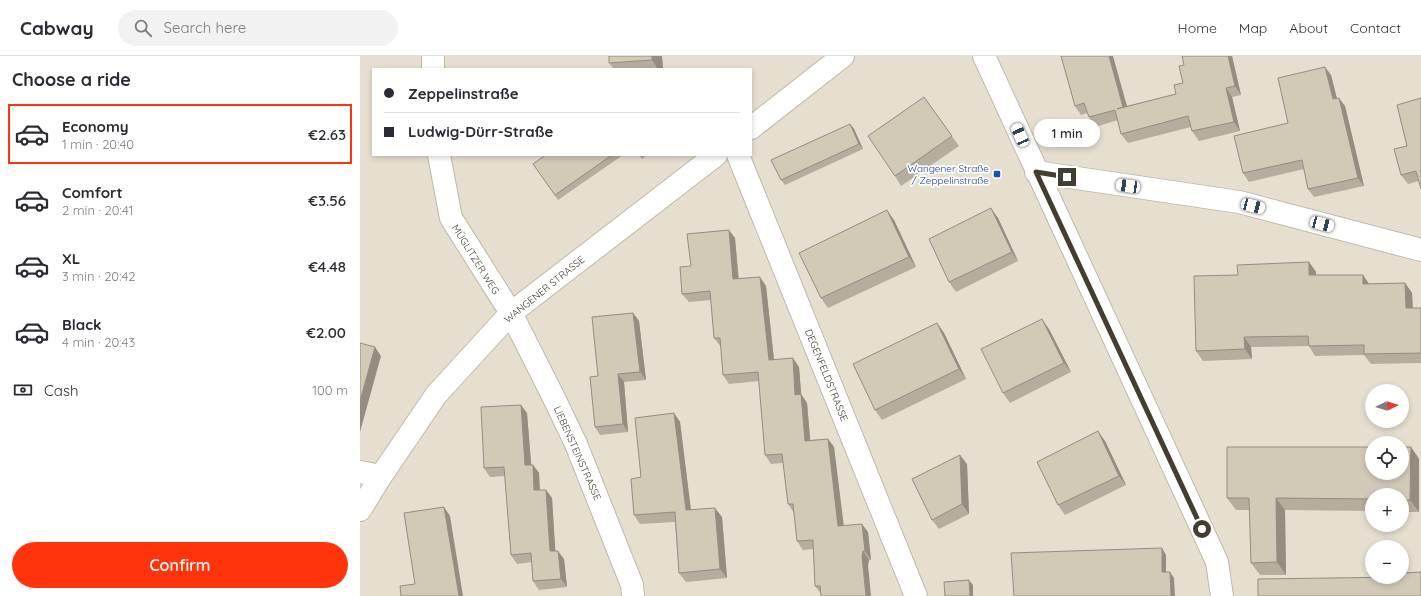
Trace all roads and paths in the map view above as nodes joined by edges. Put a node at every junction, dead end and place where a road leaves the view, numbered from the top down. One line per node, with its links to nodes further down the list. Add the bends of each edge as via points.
1 (433, 56): 4 (street)
2 (843, 56): 5 (street)
3 (984, 56): 9 (street)
4 (433, 68)
5 (752, 127)
6 (439, 156): 11 (street, MÜGLITZER WEG, via 451,218)
7 (715, 156): 11 (street, WANGENER STRASSE)
8 (738, 156): 15 (street, DEGENFELDSTRASSE)
9 (1036, 172): 10 (street, via 1239,202); 16 (street, via 1217,562)
10 (1421, 250)
11 (511, 313): 12 (street, WANGENER STRASSE, via 436,395); 14 (street, LIEBENSTEINSTRASSE, via 576,444 632,585)
12 (370, 474): 13 (street, WANGENER STRASSE)
13 (360, 510)
14 (632, 596)
15 (916, 596)
16 (1222, 596)

